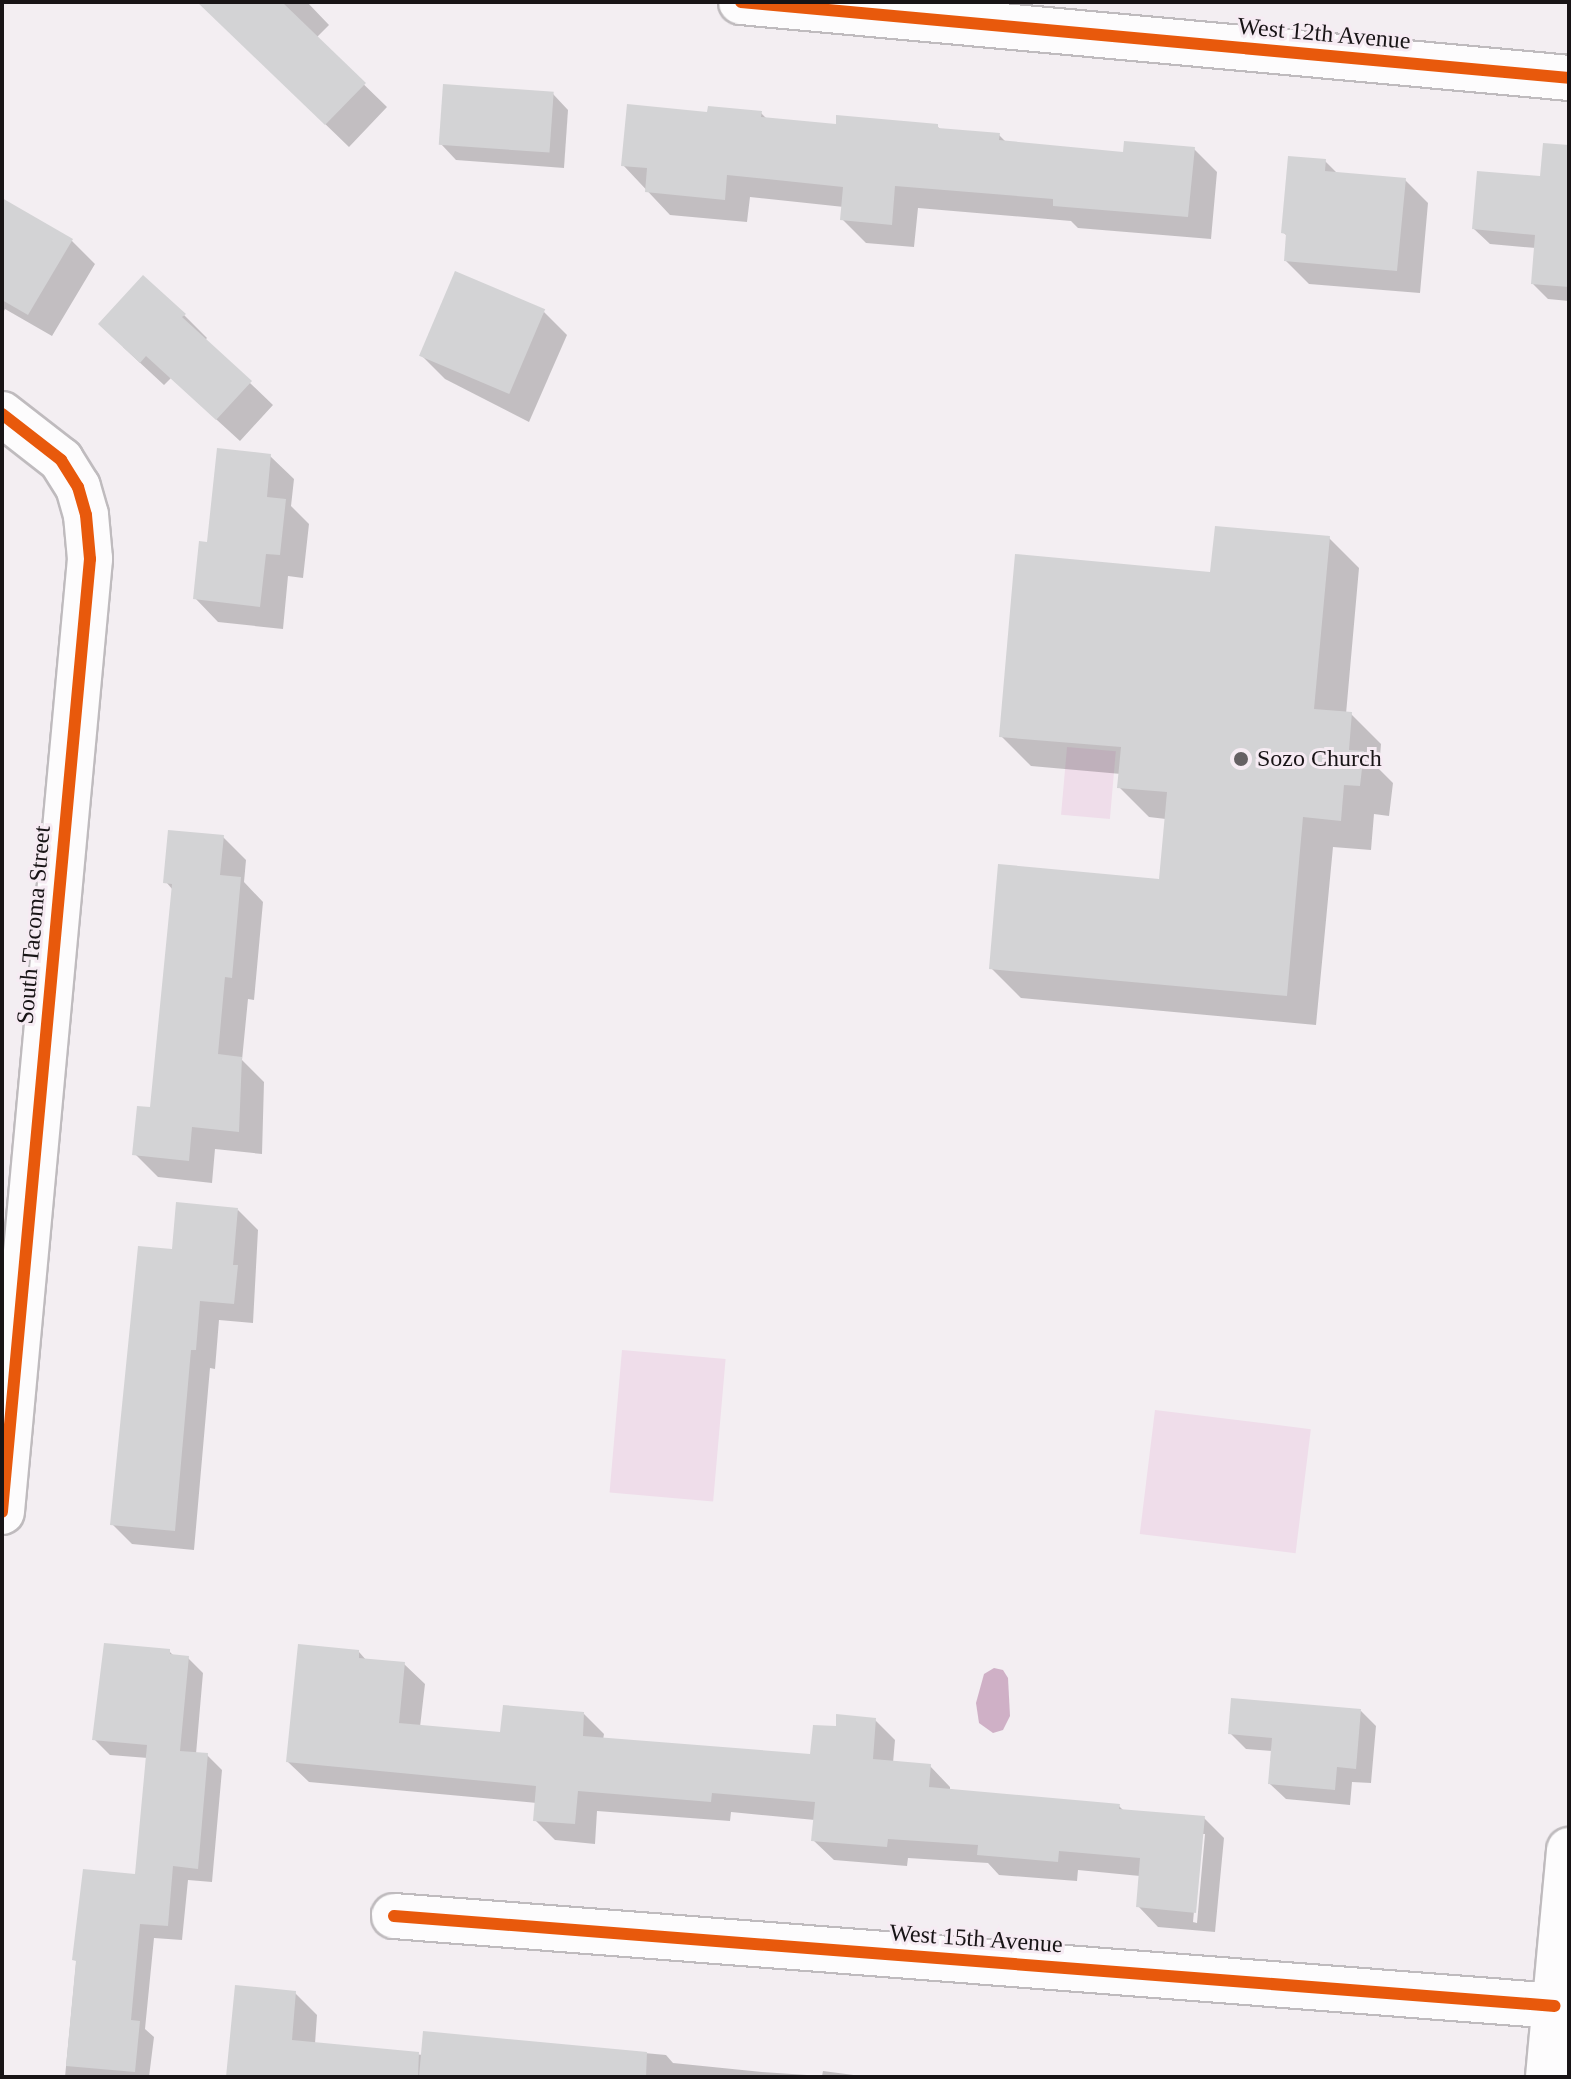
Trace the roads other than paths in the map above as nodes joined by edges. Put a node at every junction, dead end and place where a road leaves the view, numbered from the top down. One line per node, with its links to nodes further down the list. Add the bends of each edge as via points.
1 (741, 2): 2 (street, West 12th Avenue)
2 (1569, 78)
3 (2, 414): 4 (street, South Tacoma Street, via 61,460 78,487 90,559)
4 (2, 1512)
5 (1569, 1850): 7 (street)
6 (394, 1916): 7 (street, West 15th Avenue)
7 (1555, 2006): 8 (street)
8 (1548, 2077)

